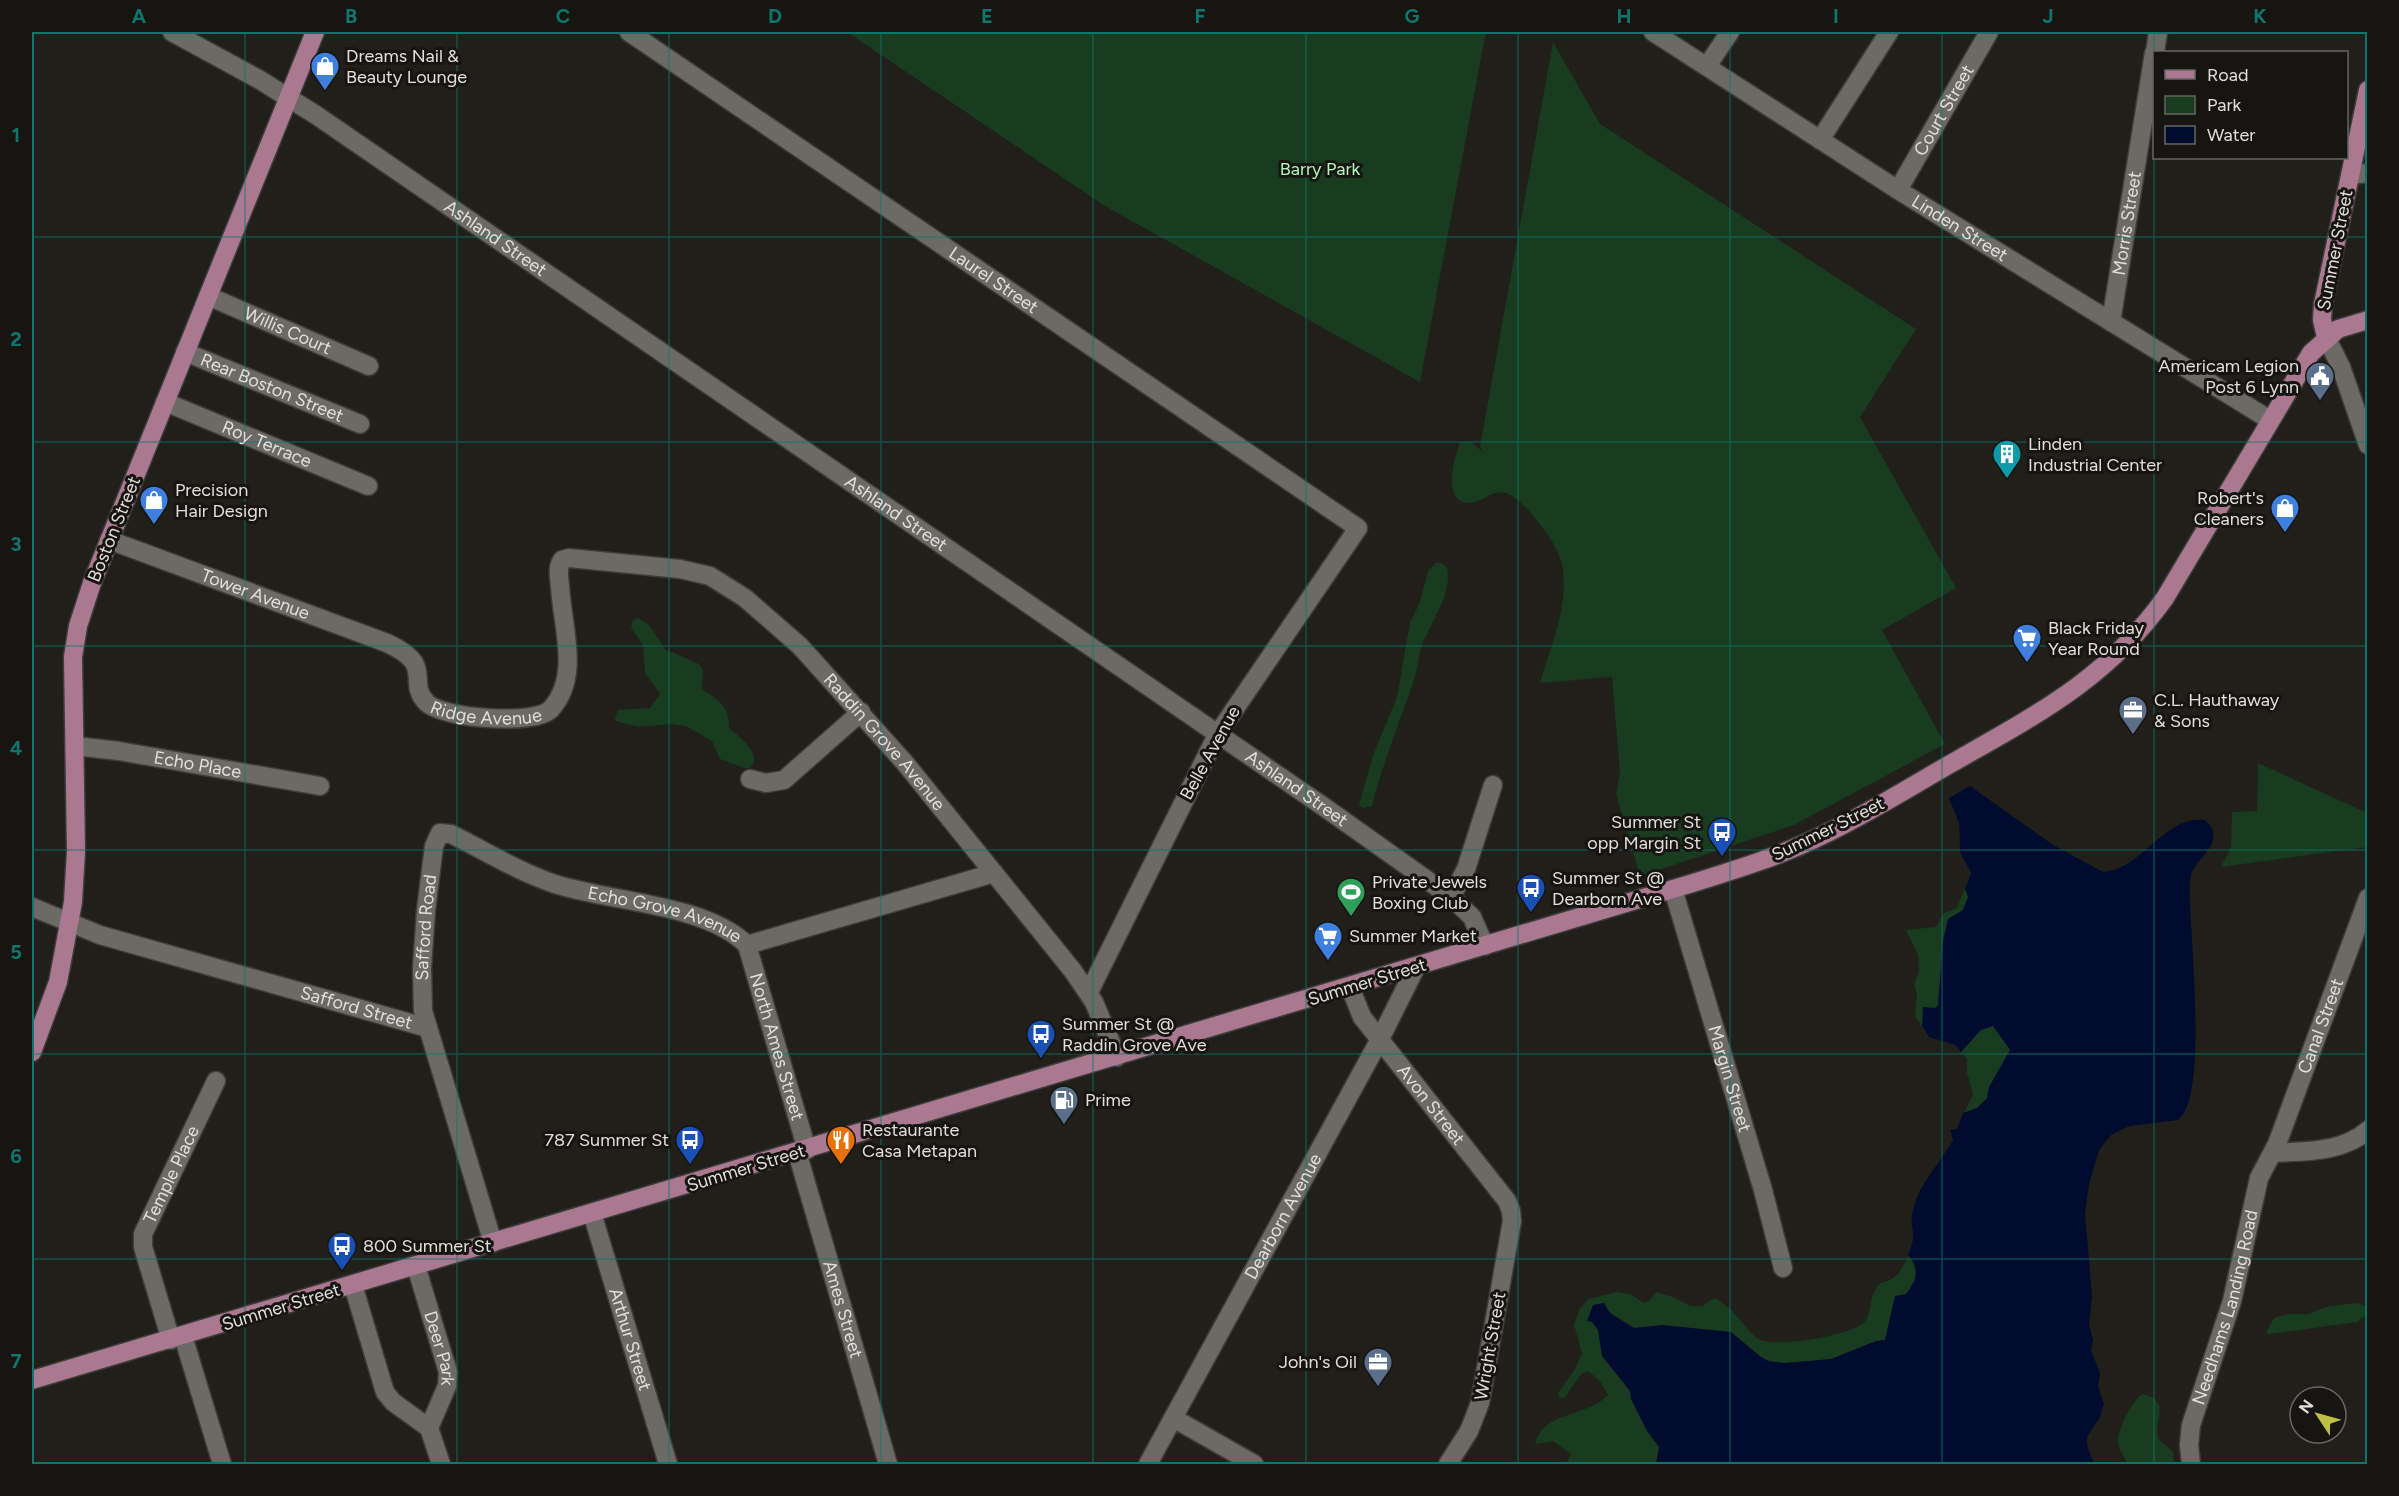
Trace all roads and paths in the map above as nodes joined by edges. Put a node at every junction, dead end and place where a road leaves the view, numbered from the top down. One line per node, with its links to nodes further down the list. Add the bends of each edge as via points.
1 (172, 32): 13 (street, Ashland Street)
2 (315, 32): 13 (main road, Boston Street)
3 (629, 32): 28 (street, Laurel Street)
4 (1653, 32): 11 (street, Linden Street)
5 (1730, 32): 11 (street)
6 (1889, 32): 14 (street)
7 (1989, 32): 16 (street, Court Street)
8 (2158, 32): 9 (street, Morris Street)
9 (2155, 51)
10 (2153, 65): 19 (street, Morris Street)
11 (1707, 66): 14 (street, Linden Street)
12 (2367, 90): 15 (main road, Summer Street)
13 (289, 97): 17 (main road, Boston Street); 33 (street, Ashland Street)
14 (1820, 140): 16 (street, Linden Street)
15 (2359, 174): 20 (main road, Summer Street, via 2323,304)
16 (1898, 190): 19 (street, Linden Street)
17 (208, 296): 21 (main road, Boston Street); 22 (street, Willis Court)
18 (2367, 320): 20 (main road)
19 (2111, 322): 24 (street, Linden Street)
20 (2326, 337): 24 (main road, Summer Street, via 2304,363); 26 (street, via 2341,367)
21 (185, 352): 23 (main road, Boston Street); 25 (street, Rear Boston Street)
22 (369, 366)
23 (165, 402): 27 (street, Roy Terrace); 29 (main road, Boston Street)
24 (2270, 420): 40 (main road, Summer Street, via 2159,606 2128,644 2086,681 2034,717 1825,835 1747,867)
25 (360, 424)
26 (2367, 445)
27 (368, 486)
28 (1358, 528): 33 (street, Belle Avenue)
29 (109, 540): 31 (street, Tower Avenue); 34 (main road, Boston Street, via 82,608 74,646)
30 (562, 560): 31 (street, Ridge Avenue, via 560,596 568,666 562,693 547,713 501,719 439,710 424,698 416,663); 32 (street, Raddin Grove Avenue, via 680,569 715,579 752,604 801,646)
31 (401, 650)
32 (861, 712): 35 (street, via 784,780 766,783); 39 (street, Raddin Grove Avenue)
33 (1216, 735): 41 (street, Ashland Street); 49 (street, Belle Avenue)
34 (75, 746): 37 (street, Echo Place); 44 (main road, Boston Street, via 76,851)
35 (750, 779)
36 (1493, 785): 41 (street, via 1466,869)
37 (320, 786)
38 (442, 832): 45 (street, Echo Grove Avenue, via 548,882 711,921); 50 (street, Safford Road, via 434,846 423,942 422,1001)
39 (994, 873): 45 (street, Echo Grove Avenue); 49 (street, Raddin Grove Avenue)
40 (1673, 889): 46 (main road, Summer Street); 62 (street, Margin Street)
41 (1451, 897): 46 (street, Ashland Street, via 1472,917)
42 (2367, 898): 57 (street, Canal Street)
43 (32, 907): 44 (street, Safford Street)
44 (70, 922): 50 (street, Safford Street); 52 (main road, Boston Street, via 56,988)
45 (747, 945): 56 (street, North Ames Street)
46 (1485, 946): 47 (main road, Summer Street)
47 (1416, 967): 48 (main road, Summer Street); 51 (street, Dearborn Avenue)
48 (1350, 987): 51 (street, Avon Street, via 1359,1014); 53 (main road, Summer Street)
49 (1089, 992): 53 (street, Raddin Grove Avenue)
50 (428, 1028): 60 (street, Safford Street)
51 (1380, 1039): 59 (street, Avon Street, via 1508,1203); 66 (street, Dearborn Avenue)
52 (32, 1052)
53 (1117, 1057): 56 (main road, Summer Street)
54 (216, 1081): 64 (street, Temple Place, via 143,1234 143,1247)
55 (2367, 1130): 57 (street, via 2350,1142 2330,1148)
56 (802, 1151): 58 (main road, Summer Street); 71 (street, Ames Street)
57 (2273, 1153): 75 (street, Needhams Landing Road, via 2259,1178 2232,1301 2191,1425)
58 (592, 1214): 60 (main road, Summer Street); 70 (street, Arthur Street)
59 (1512, 1221): 74 (street, Wright Street, via 1480,1403 1469,1431)
60 (493, 1243): 61 (main road, Summer Street)
61 (416, 1266): 63 (main road, Summer Street); 67 (street, Deer Park, via 449,1379)
62 (1783, 1268)
63 (353, 1285): 64 (main road, Summer Street); 67 (street, via 387,1395)
64 (177, 1338): 65 (main road, Summer Street); 68 (street, Temple Place)
65 (34, 1379)
66 (1173, 1418): 72 (street, Dearborn Avenue); 73 (street)
67 (429, 1428): 69 (street)
68 (222, 1464)
69 (441, 1464)
70 (668, 1464)
71 (888, 1464)
72 (1148, 1464)
73 (1254, 1464)
74 (1448, 1464)
75 (2191, 1464)

